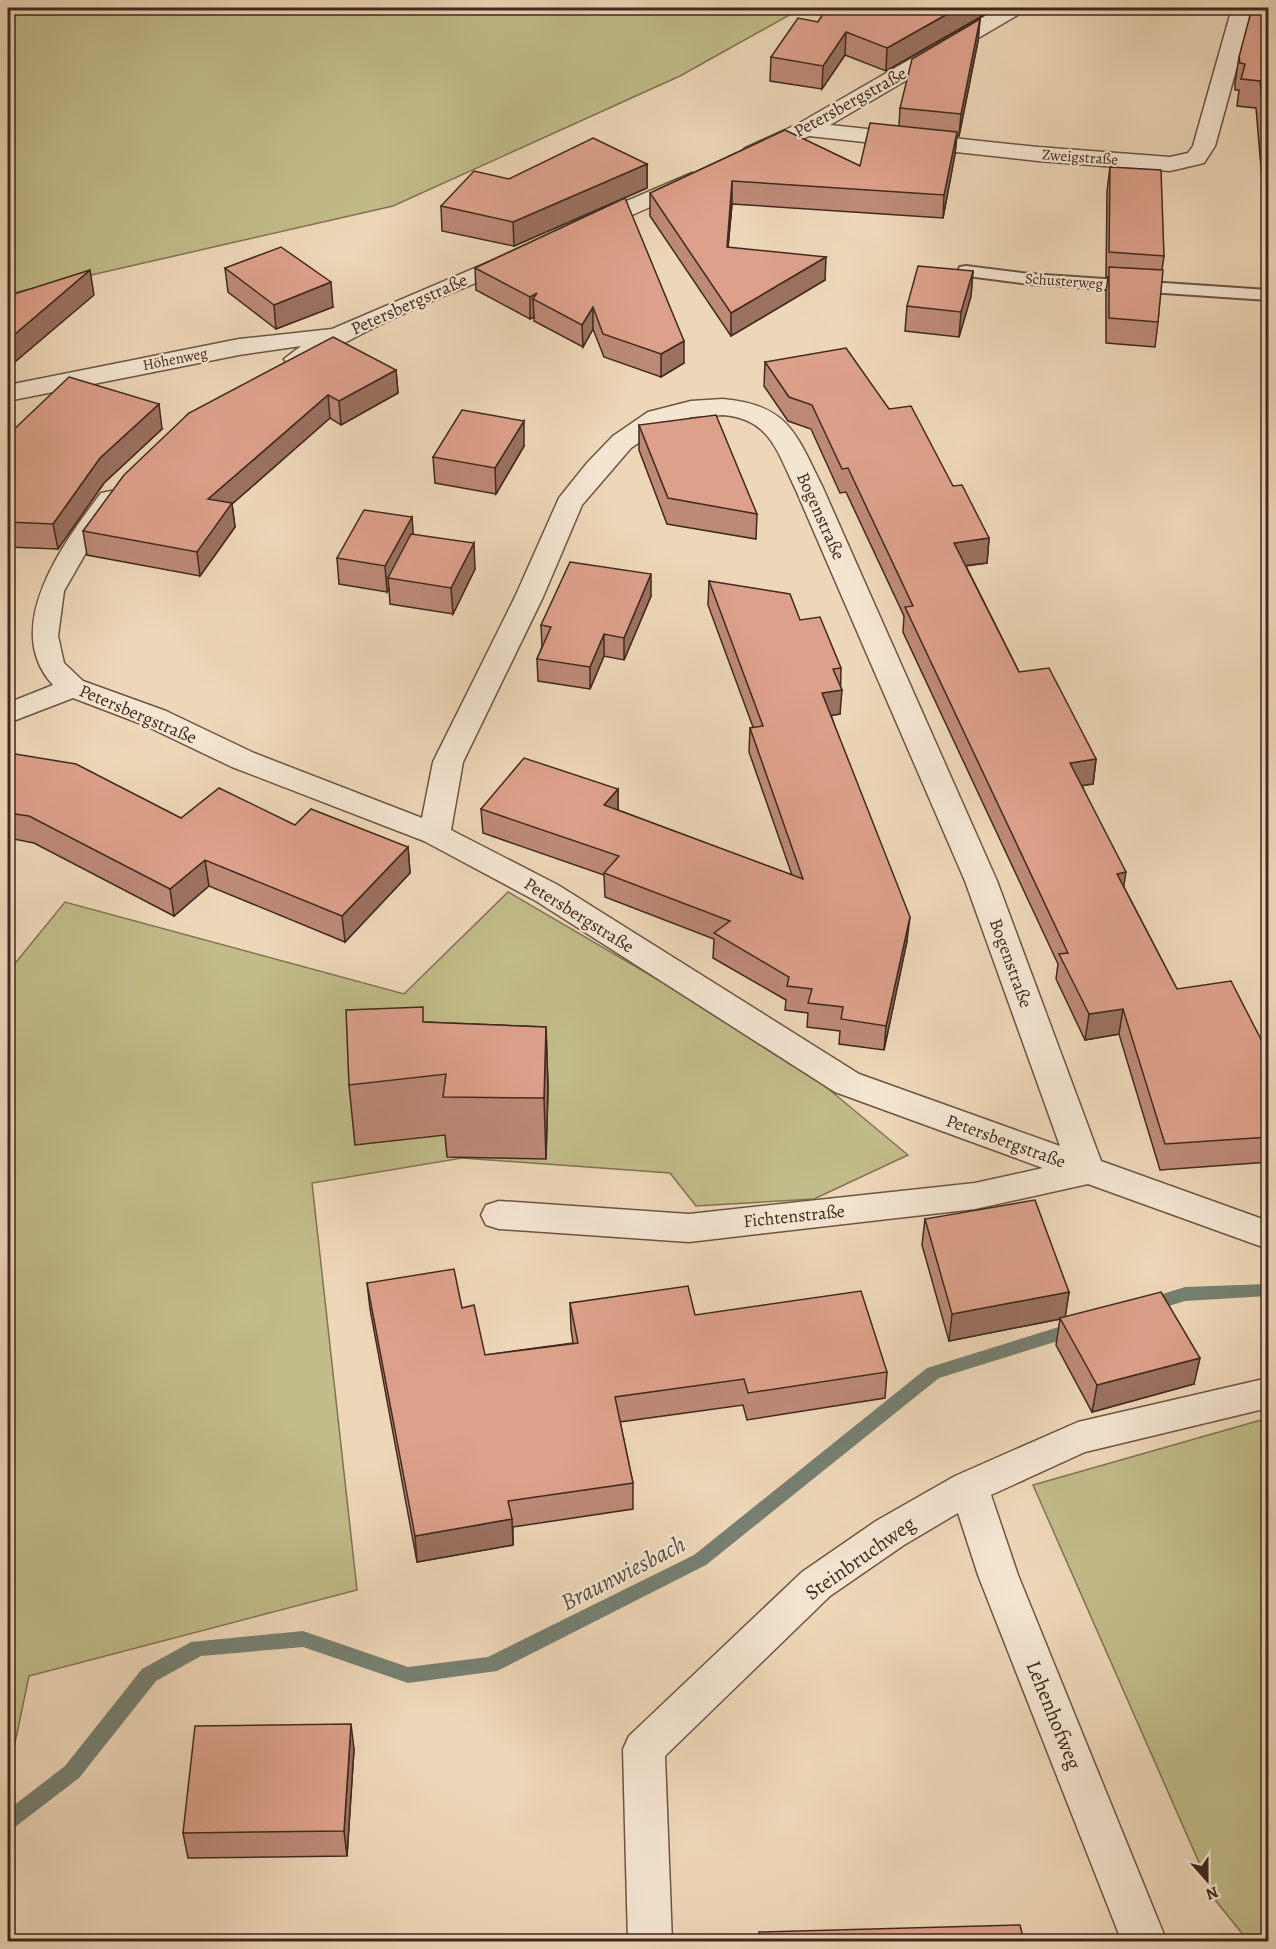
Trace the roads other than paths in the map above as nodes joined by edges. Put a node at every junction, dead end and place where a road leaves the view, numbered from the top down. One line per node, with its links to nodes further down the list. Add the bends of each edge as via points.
1 (1013, 8): 3 (street, Petersbergstraße)
2 (1243, 8): 3 (street, Zweigstraße, via 1204,146 1196,158 1170,164 1071,157)
3 (806, 129): 6 (street, Petersbergstraße)
4 (966, 272): 5 (lane, Schusterweg)
5 (1269, 295)
6 (343, 333): 7 (street, Petersbergstraße); 8 (street, Höhenweg, via 239,347)
7 (273, 372)
8 (8, 393)
9 (125, 483): 10 (street, Petersbergstraße, via 75,547 50,591 44,636 50,666)
10 (73, 687): 11 (street); 12 (street, Petersbergstraße, via 155,718 243,760)
11 (8, 714)
12 (435, 834): 13 (street, Petersbergstraße, via 547,893 847,1083); 13 (street, Bogenstraße, via 448,762 529,597 569,504 596,469 622,442 657,418 723,406 746,409 767,419 784,437 809,488 981,881)
13 (1087, 1171): 14 (street, Fichtenstraße, via 975,1197 689,1228); 15 (street, Petersbergstraße)
14 (499, 1215)
15 (1269, 1235)
16 (1269, 1393): 17 (street, Steinbruchweg, via 1078,1438)
17 (969, 1487): 18 (street, Steinbruchweg, via 890,1533 816,1584 644,1749); 19 (street, Lehenhofweg, via 998,1575)
18 (650, 1941)
19 (1145, 1941)

